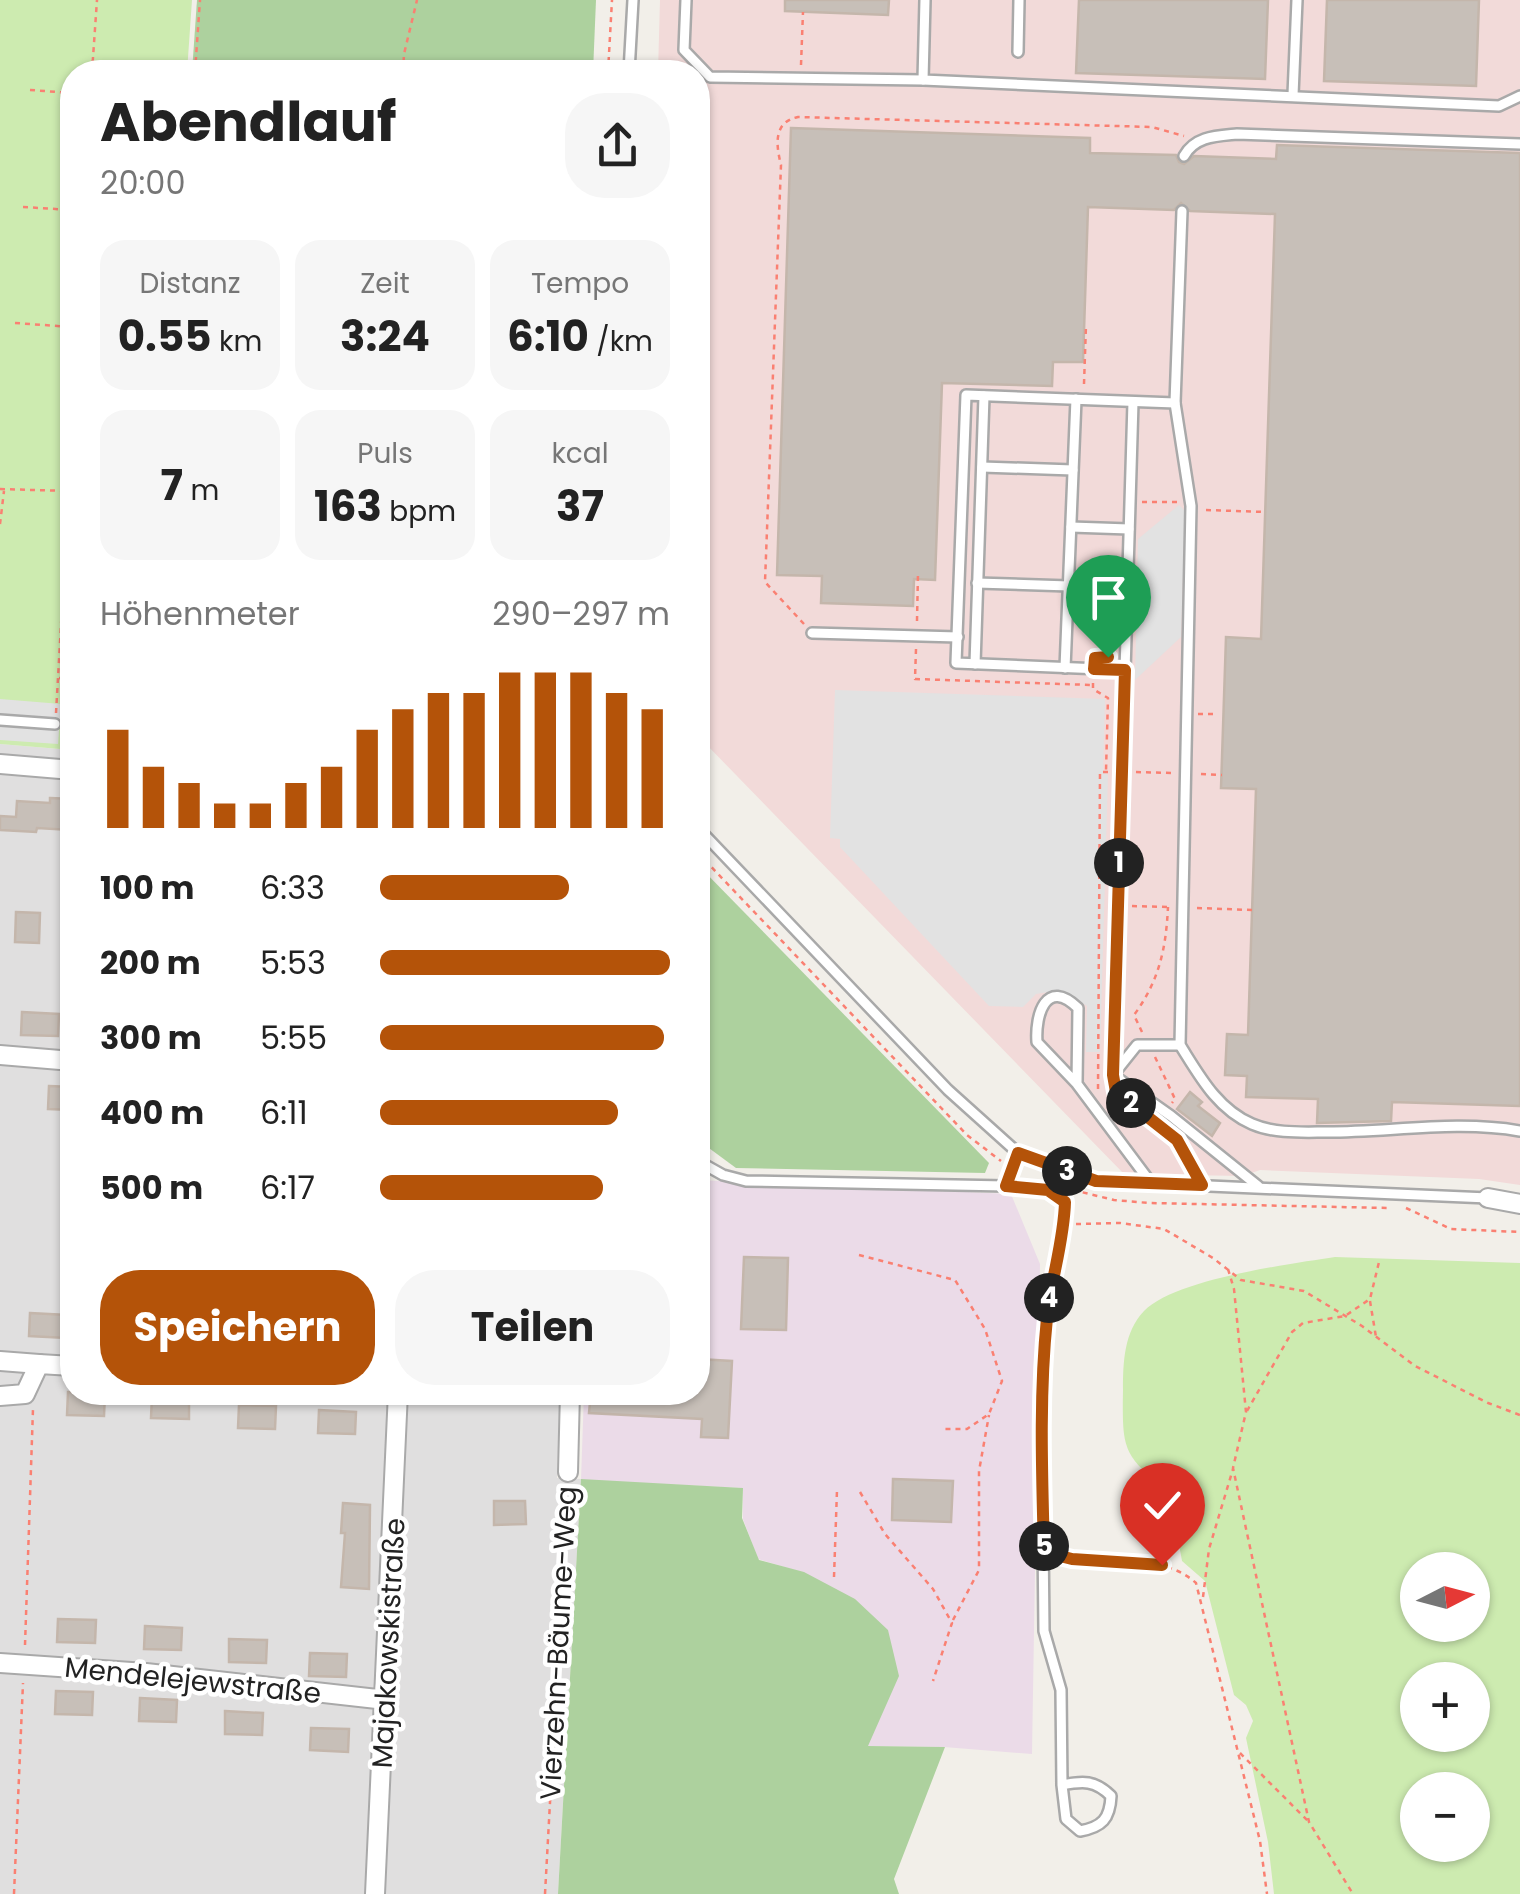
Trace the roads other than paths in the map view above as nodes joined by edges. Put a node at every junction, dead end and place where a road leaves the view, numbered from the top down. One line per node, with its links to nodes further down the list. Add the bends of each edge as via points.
1 (633, 0): 7 (lane)
2 (686, 0): 8 (lane, via 684,50)
3 (925, 0): 10 (lane)
4 (1019, 0): 6 (lane)
5 (1297, 0): 11 (lane)
6 (1018, 52)
7 (630, 60)
8 (694, 60)
9 (710, 77): 10 (lane)
10 (923, 80): 11 (lane)
11 (1294, 95): 12 (lane, via 1499,106)
12 (1520, 96)
13 (1520, 144): 14 (lane, via 1238,134 1200,140)
14 (1184, 156)
15 (1182, 211): 19 (lane)
16 (984, 396): 17 (lane); 20 (lane); 27 (lane, via 966,395)
17 (1080, 400): 18 (lane); 21 (lane)
18 (1133, 402): 19 (lane); 23 (lane)
19 (1175, 403): 36 (lane, via 1191,506)
20 (982, 467): 21 (lane); 24 (lane)
21 (1074, 470): 22 (lane)
22 (1071, 527): 23 (lane); 25 (lane)
23 (1129, 529): 30 (lane)
24 (978, 583): 25 (lane); 28 (lane)
25 (1069, 586): 29 (lane)
26 (812, 633): 27 (lane)
27 (958, 637): 28 (lane, via 956,663)
28 (974, 664): 29 (lane)
29 (1065, 668): 30 (lane)
30 (1125, 670): 39 (lane)
31 (0, 720): 32 (lane)
32 (55, 724)
33 (0, 764): 34 (street)
34 (60, 769)
35 (710, 841): 42 (lane, via 948,1090)
36 (1180, 1046): 39 (lane, via 1137,1045); 41 (lane, via 1207,1089 1252,1124 1288,1132 1432,1126)
37 (0, 1055): 38 (street)
38 (60, 1059)
39 (1113, 1075): 45 (lane, via 1116,1092 1177,1140); 47 (lane)
40 (1077, 1084): 40 (lane, via 1078,1008 1054,998 1036,1017 1037,1042); 44 (lane)
41 (1520, 1132)
42 (1018, 1153): 44 (lane, via 1096,1181); 46 (lane)
43 (710, 1168): 46 (lane, via 746,1180)
44 (1151, 1183): 45 (lane)
45 (1202, 1185): 47 (lane)
46 (1006, 1186): 59 (lane, via 1048,1190 1065,1202 1046,1322 1042,1441 1044,1631 1061,1690)
47 (1260, 1188): 48 (lane)
48 (1488, 1198): 49 (street)
49 (1520, 1204)
50 (0, 1361): 51 (street)
51 (39, 1364): 52 (street); 53 (street, via 24,1394)
52 (60, 1365)
53 (0, 1396)
54 (397, 1405): 58 (street, Majakowskistraße)
55 (570, 1405): 56 (street, Vierzehn-Bäume-Weg)
56 (568, 1472)
57 (0, 1663): 58 (street, Mendelejewstraße)
58 (386, 1700): 60 (street, Majakowskistraße)
59 (1062, 1785): 59 (lane, via 1099,1783 1111,1796 1110,1814 1098,1828 1080,1831 1066,1819)
60 (375, 1894)

